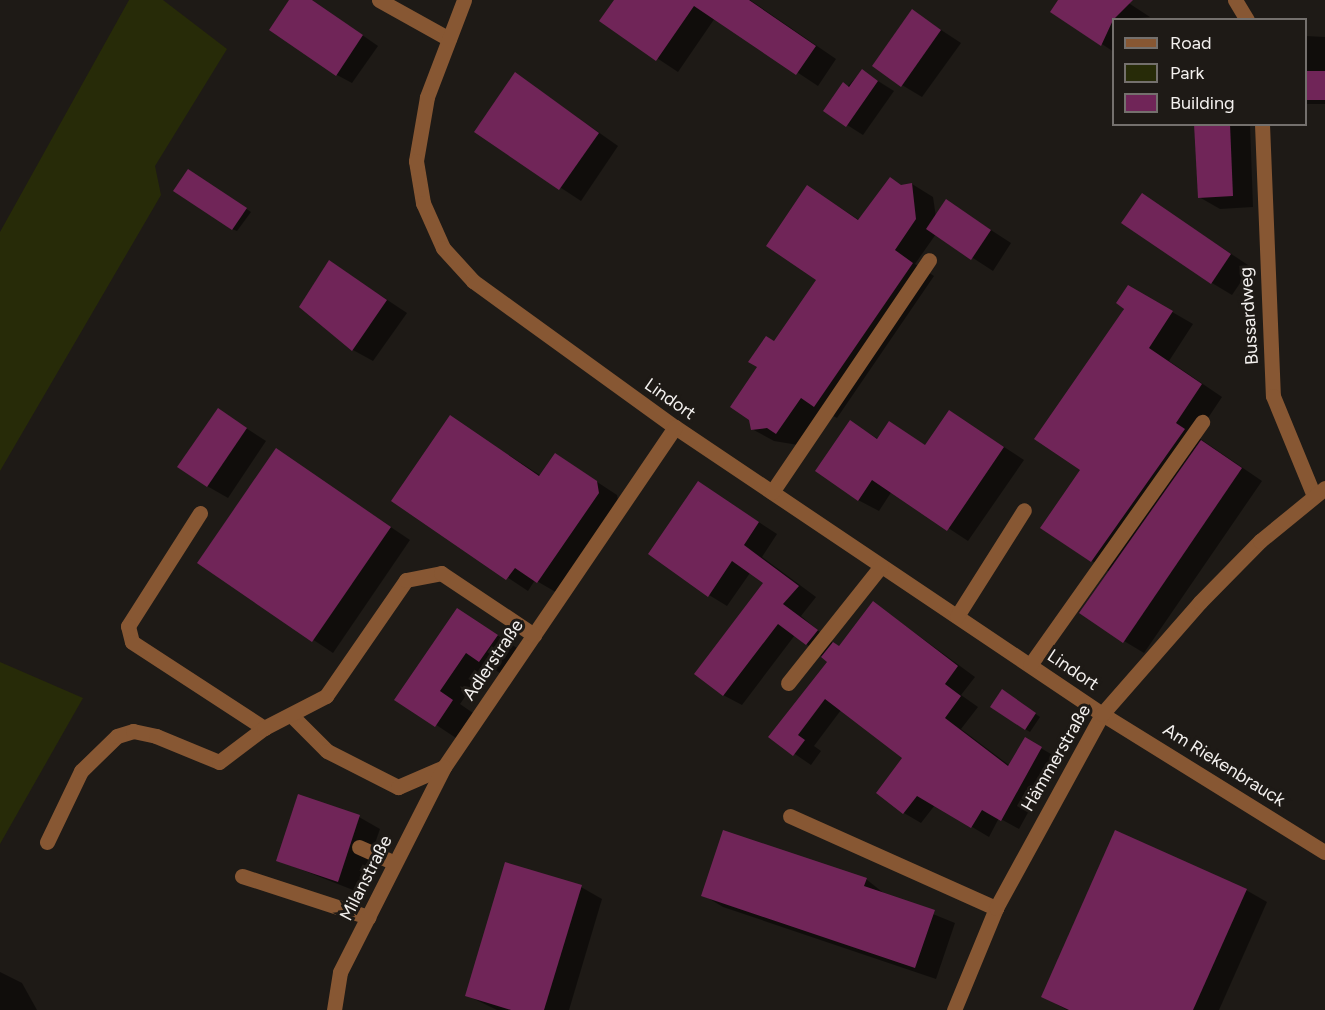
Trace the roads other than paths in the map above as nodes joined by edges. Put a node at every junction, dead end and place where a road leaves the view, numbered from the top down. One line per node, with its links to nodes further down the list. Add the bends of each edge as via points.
1 (379, 0): 5 (street)
2 (464, 0): 5 (street, Lindort)
3 (1235, 0): 4 (street)
4 (1246, 18)
5 (448, 39): 9 (street, Lindort, via 427,97 416,161 423,203 443,248 472,281)
6 (1262, 126): 11 (street, Bussardweg, via 1273,396)
7 (929, 260): 10 (street)
8 (1202, 422): 17 (street)
9 (675, 427): 10 (street, Lindort); 16 (street, Adlerstraße)
10 (772, 492): 14 (street, Lindort)
11 (1320, 492): 19 (street, Hämmerstraße, via 1200,602)
12 (1024, 510): 15 (street)
13 (200, 513): 21 (street, via 128,626 132,642)
14 (882, 566): 15 (street, Lindort); 18 (street)
15 (957, 616): 17 (street, Lindort)
16 (534, 635): 20 (street, via 441,573 406,579 335,687); 22 (street, Adlerstraße)
17 (1030, 665): 19 (street, Lindort)
18 (788, 683)
19 (1102, 714): 26 (street, Am Riekenbrauck); 29 (street, Hämmerstraße)
20 (292, 716): 21 (street); 22 (street, via 327,751 398,787)
21 (264, 728): 24 (street, via 219,762 156,736 133,731 117,736 81,771)
22 (444, 766): 27 (street, Milanstraße)
23 (790, 816): 29 (street)
24 (47, 842)
25 (359, 847): 27 (street)
26 (1325, 852)
27 (395, 863): 30 (street, Milanstraße)
28 (242, 876): 30 (street)
29 (996, 908): 32 (street, Hämmerstraße)
30 (368, 917): 31 (street, Milanstraße, via 340,972)
31 (334, 1010)
32 (954, 1010)

